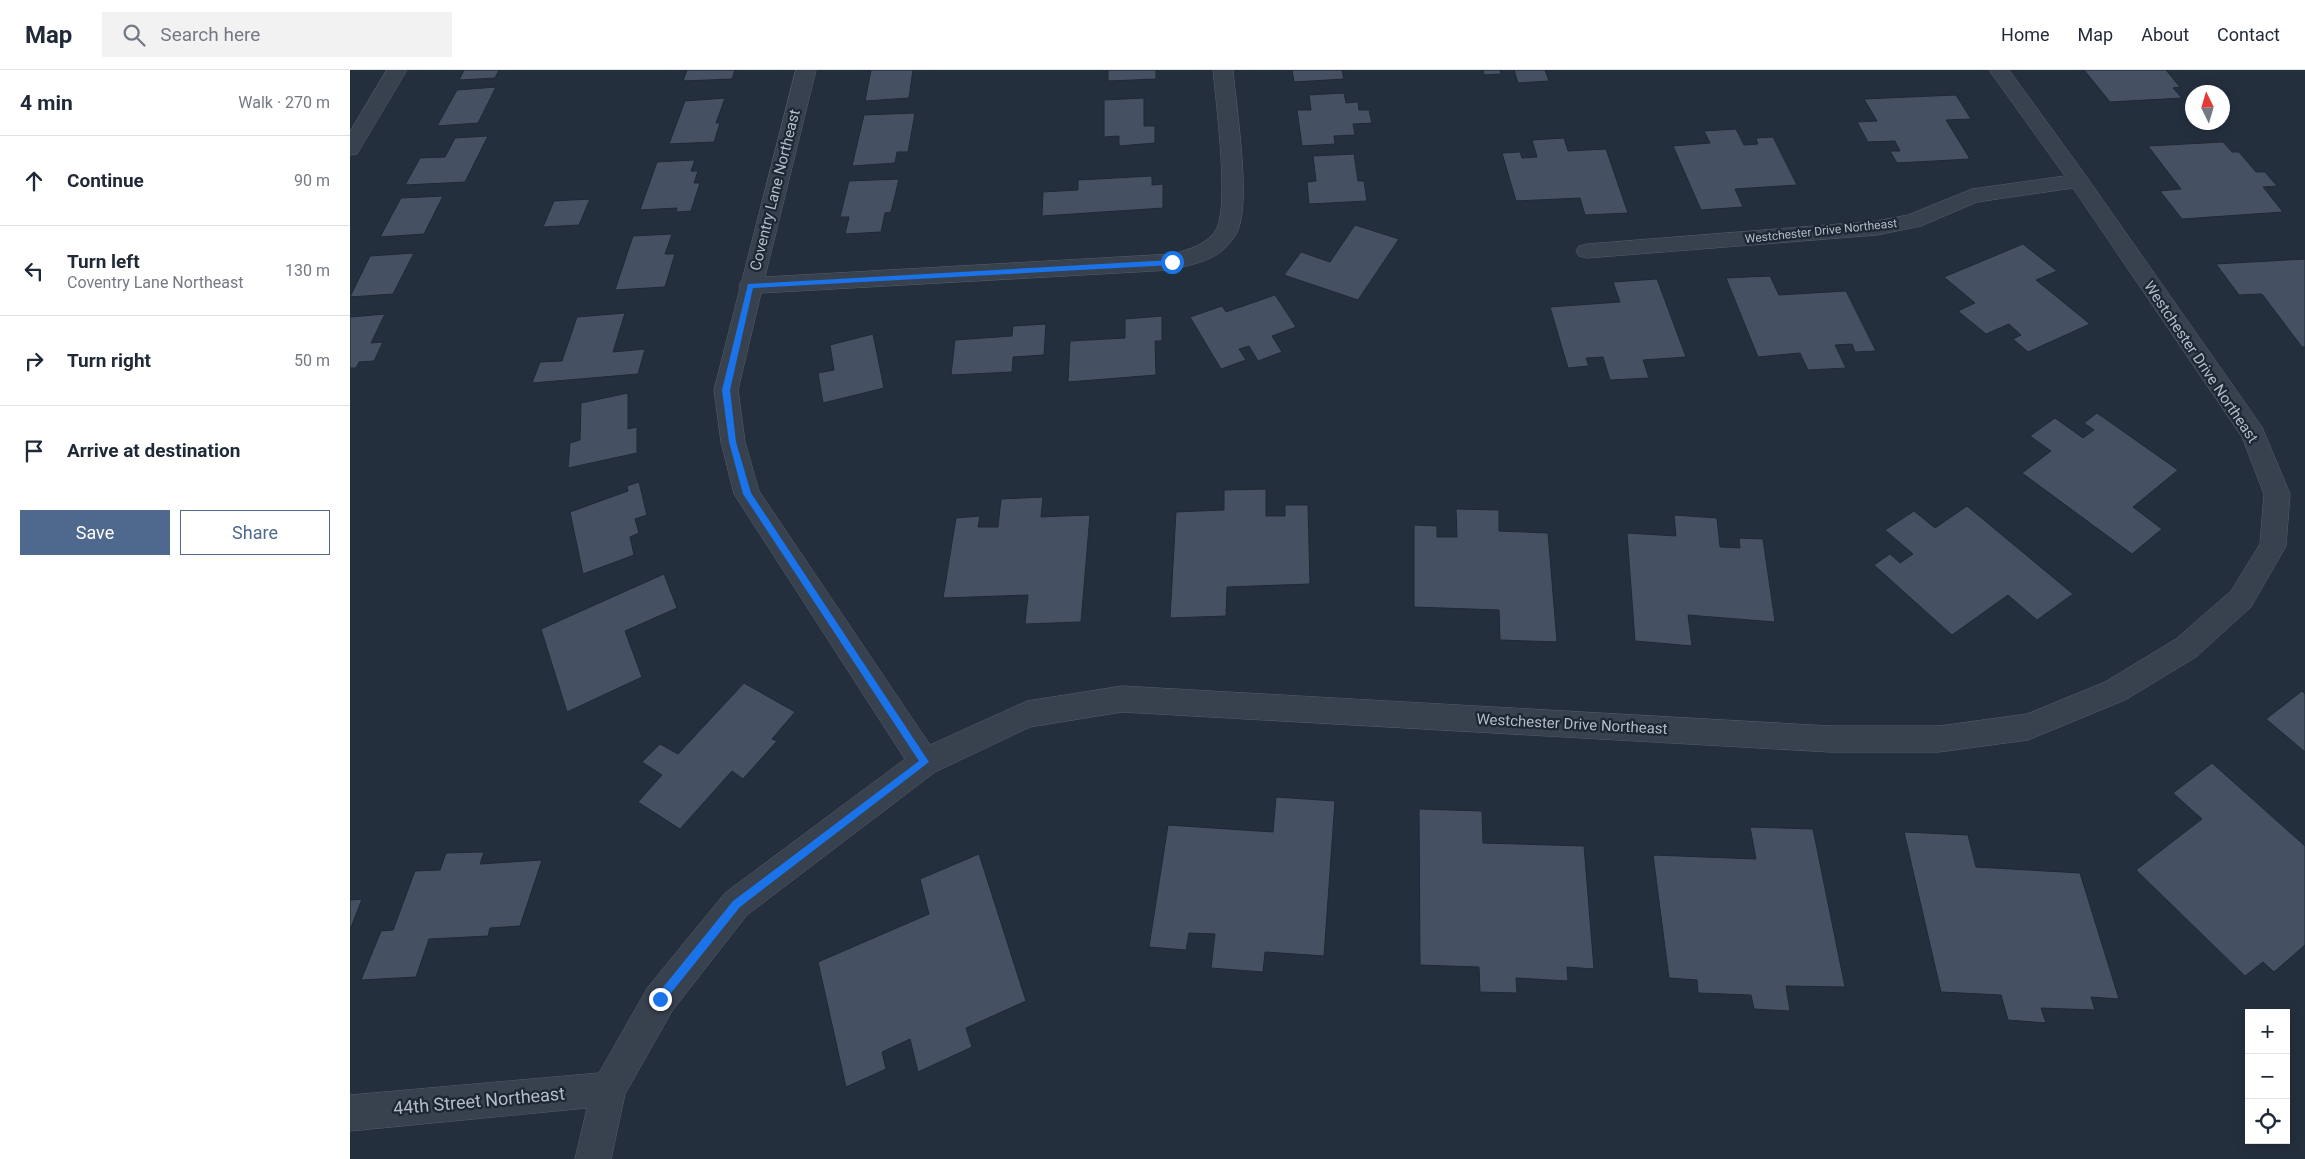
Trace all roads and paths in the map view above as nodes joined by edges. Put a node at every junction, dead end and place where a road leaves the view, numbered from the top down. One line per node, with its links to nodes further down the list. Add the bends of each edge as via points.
1 (397, 70): 5 (street)
2 (806, 70): 8 (street, Coventry Lane Northeast)
3 (1224, 70): 8 (street, via 1233,195 1229,229 1207,253 1172,262)
4 (1999, 70): 6 (street, Westchester Drive Northeast)
5 (350, 149)
6 (2079, 181): 7 (street, Westchester Drive Northeast, via 2025,186 1972,196 1913,221 1876,228); 9 (street, Westchester Drive Northeast, via 2253,434 2277,494 2273,546 2242,599 2186,648 2115,691 2028,727 1939,739 1830,739 1122,699 1027,714)
7 (1587, 251)
8 (750, 286): 9 (street, Coventry Lane Northeast, via 726,390 732,442 747,494)
9 (924, 762): 10 (street, Westchester Drive Northeast, via 736,904 660,999)
10 (609, 1089): 11 (street, 44th Street Northeast); 12 (street, Westchester Drive Northeast)
11 (350, 1113)
12 (593, 1159)

